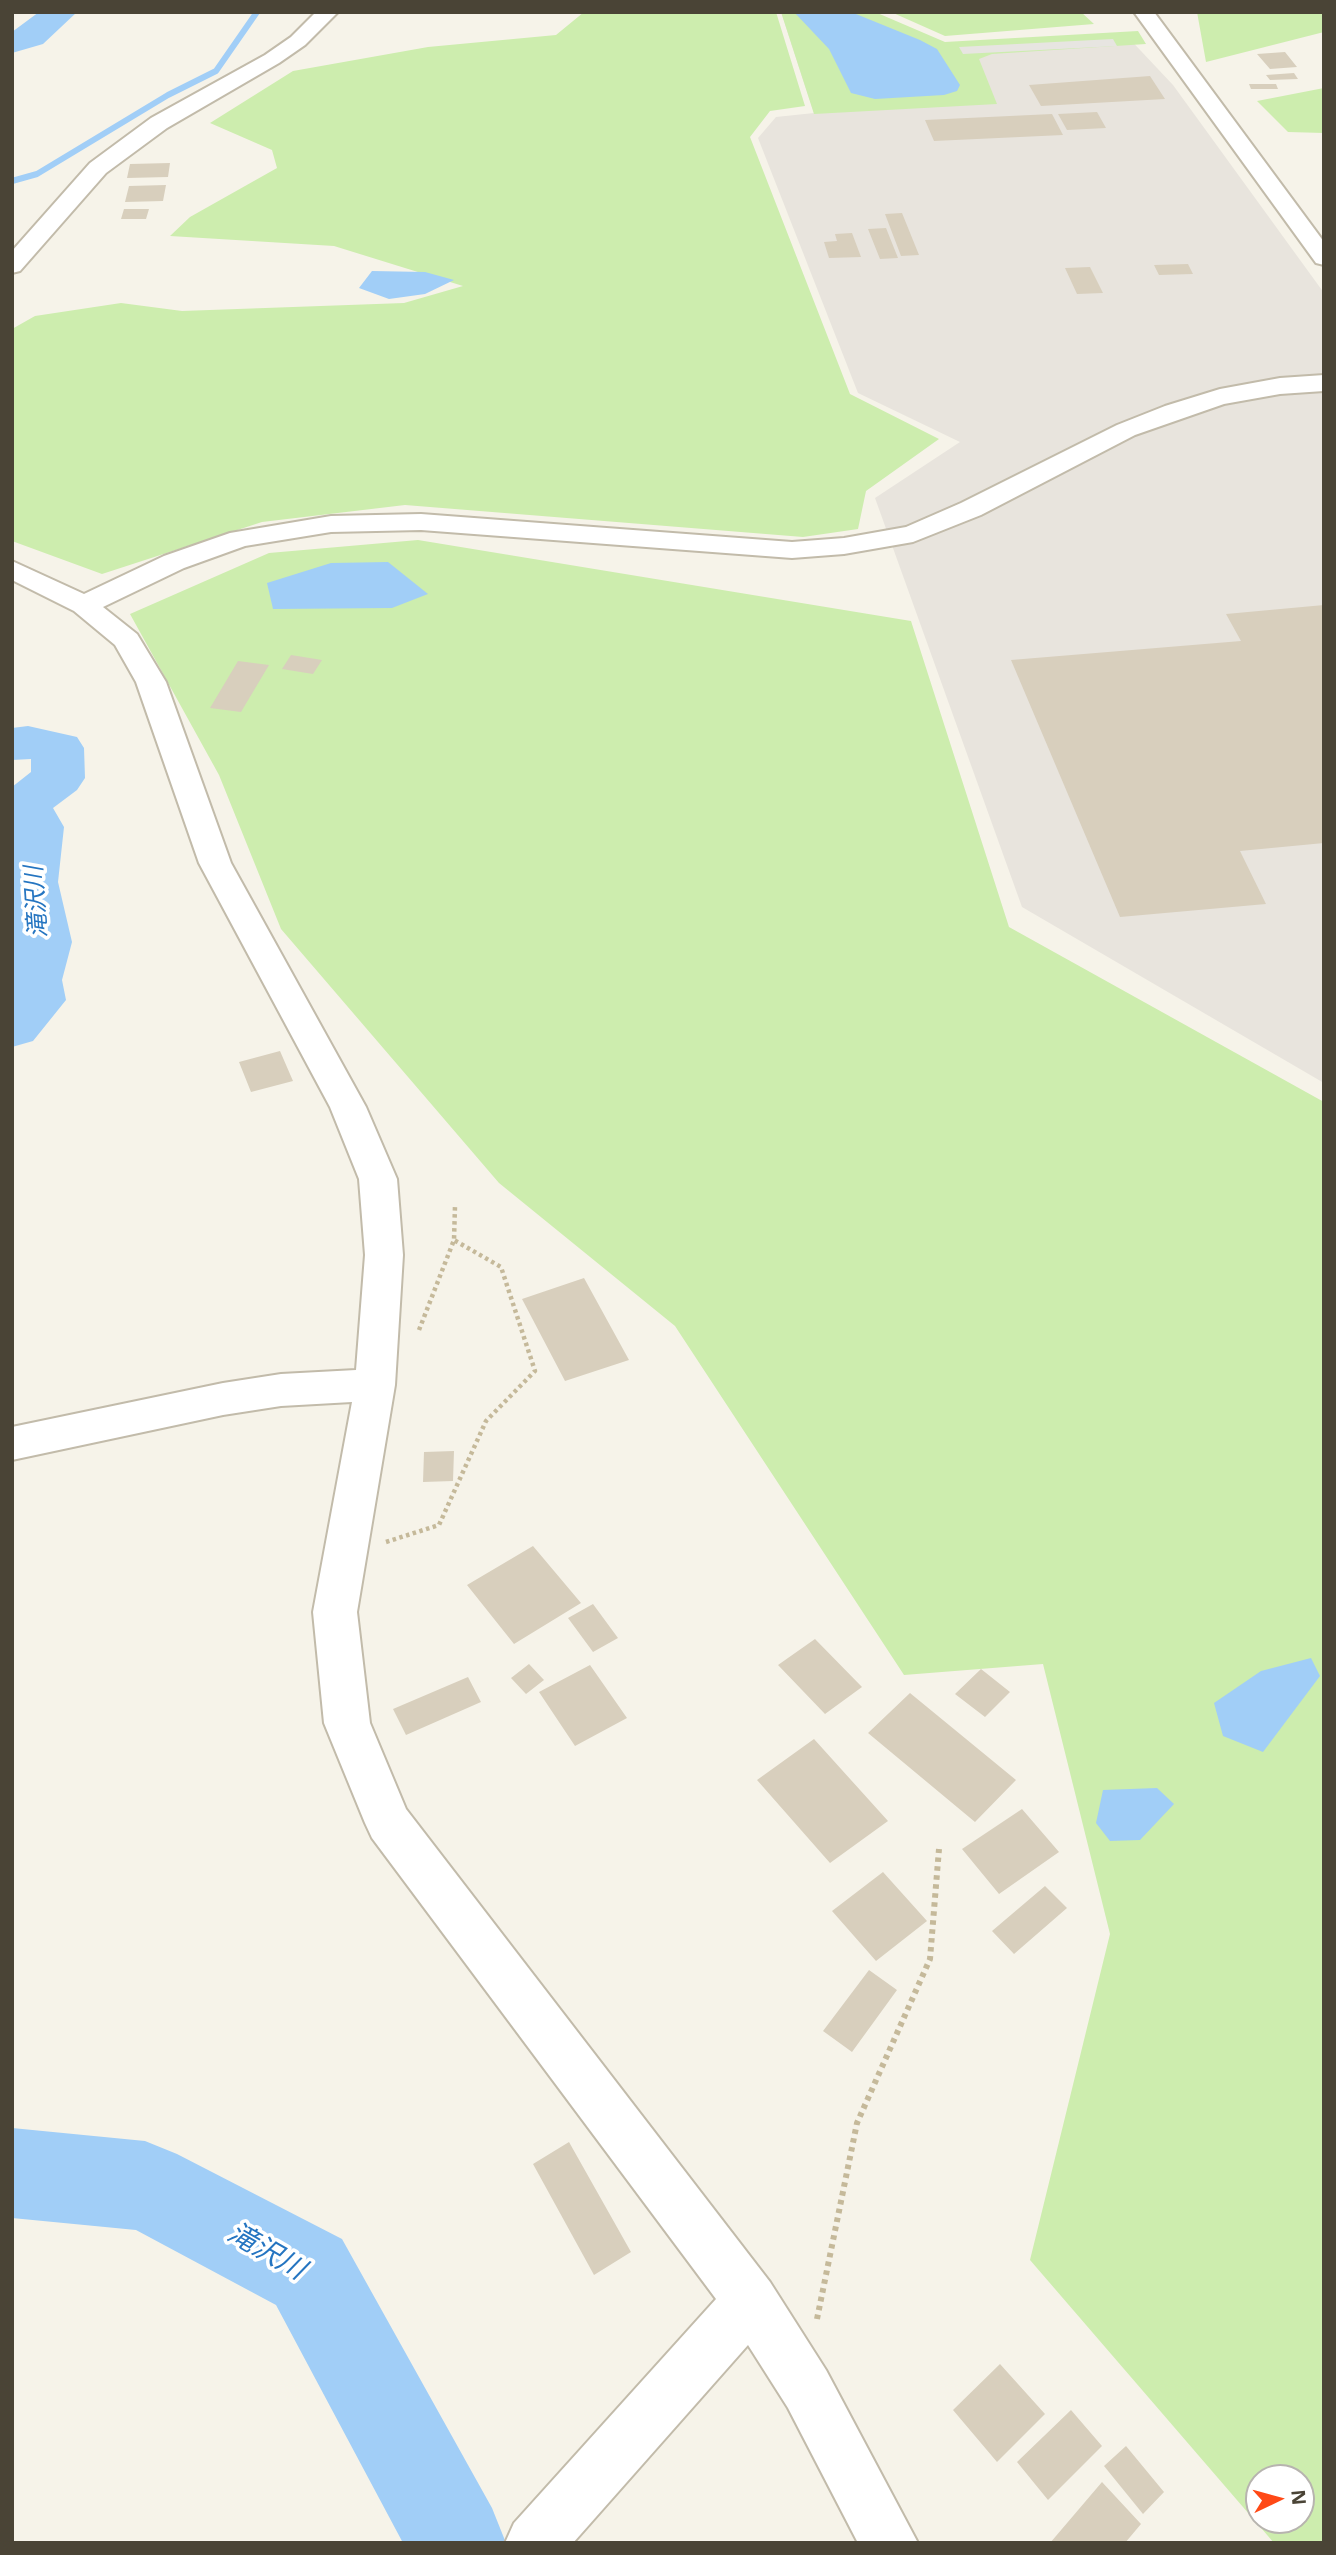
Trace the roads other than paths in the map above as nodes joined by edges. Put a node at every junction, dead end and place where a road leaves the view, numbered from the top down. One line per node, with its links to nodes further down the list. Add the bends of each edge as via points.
1 (328, 12): 4 (street, via 272,59 159,123 98,168)
2 (1144, 12): 3 (street)
3 (1324, 258)
4 (12, 266)
5 (1324, 383): 7 (street, via 1220,397 1174,411 913,534 792,550 421,522 331,524 240,539 174,562)
6 (12, 569): 7 (street)
7 (84, 605): 8 (street, via 127,639 151,682 215,863 348,1107 378,1179 384,1255)
8 (375, 1385): 9 (street, via 281,1390 223,1399); 10 (street, via 335,1612 347,1723 388,1823)
9 (12, 1444)
10 (751, 2301): 11 (street); 12 (street, via 807,2389)
11 (537, 2540)
12 (889, 2543)

